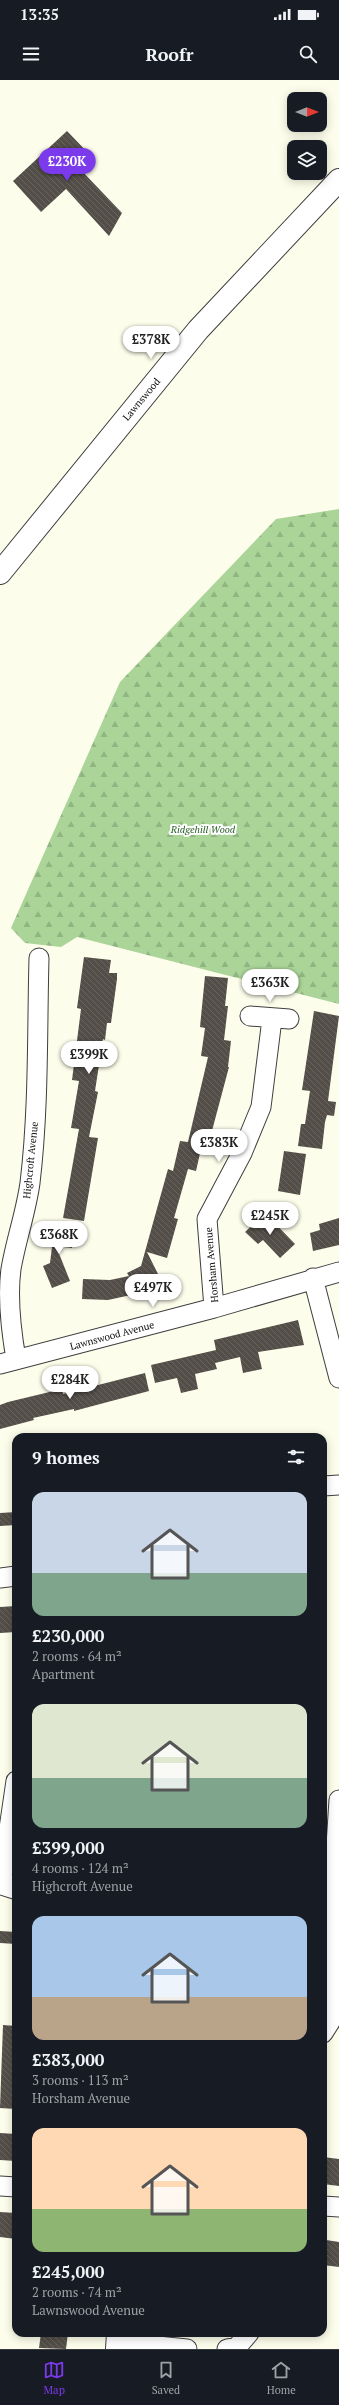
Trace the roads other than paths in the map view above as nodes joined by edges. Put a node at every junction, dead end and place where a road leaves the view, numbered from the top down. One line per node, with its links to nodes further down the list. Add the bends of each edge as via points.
1 (339, 180): 2 (street, Lawnswood, via 198,330)
2 (0, 573)
3 (40, 957): 8 (street, Highcroft Avenue, via 30,1184 11,1269)
4 (250, 1016): 7 (street, Horsham Avenue, via 280,1019 261,1107 242,1153 207,1219)
5 (339, 1272): 6 (street, Lawnswood Avenue)
6 (313, 1278): 7 (street, Lawnswood Avenue); 9 (street)
7 (214, 1308): 8 (street, Lawnswood Avenue)
8 (8, 1362)
9 (339, 1378)
10 (339, 1485): 11 (street)
11 (327, 1486)
12 (12, 1576): 13 (street)
13 (0, 1578)
14 (339, 1800): 17 (street)
15 (12, 1823): 16 (street)
16 (6, 1885)
17 (328, 1905): 18 (street, via 331,2006 330,2022)
18 (327, 2027)
19 (0, 2186): 20 (street)
20 (12, 2187)
21 (327, 2206): 22 (street)
22 (339, 2207)
23 (246, 2337): 26 (street, via 237,2347)
24 (117, 2341): 25 (street)
25 (187, 2349)
26 (227, 2349)

